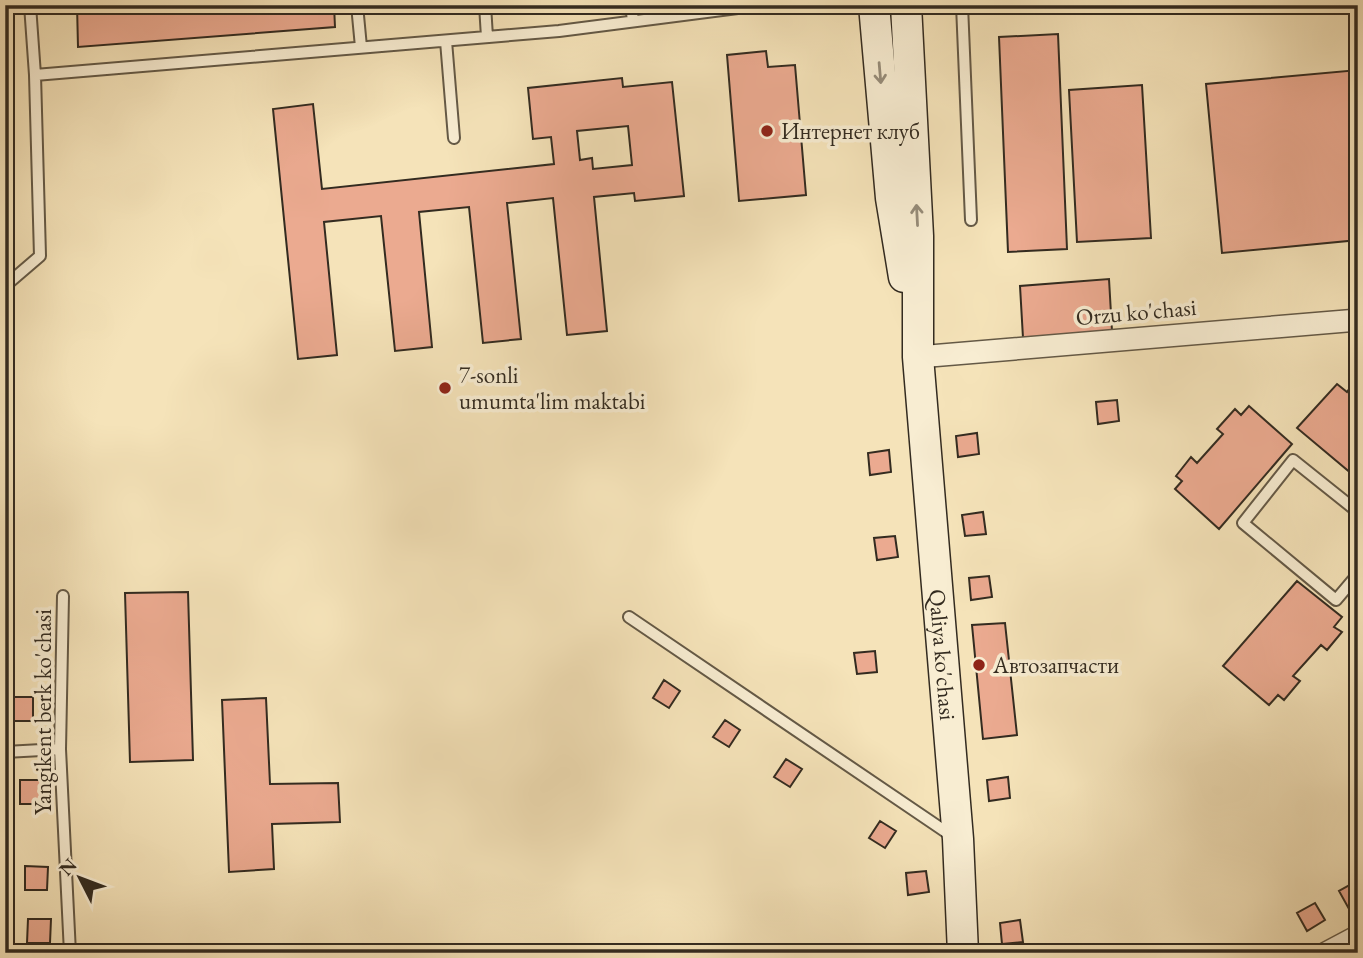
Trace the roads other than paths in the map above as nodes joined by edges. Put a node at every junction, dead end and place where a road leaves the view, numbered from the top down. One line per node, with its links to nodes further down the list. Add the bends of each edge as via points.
1 (30, 5): 13 (lane)
2 (357, 5): 12 (lane)
3 (485, 5): 10 (lane)
4 (631, 5): 9 (lane)
5 (761, 5): 9 (lane)
6 (874, 5): 18 (main road, Qaliya ko'chasi, one-way to 18, via 891,198)
7 (906, 5): 18 (main road, Qaliya ko'chasi, one-way to 7, via 918,236)
8 (962, 5): 15 (lane)
9 (633, 21): 10 (lane)
10 (487, 37): 11 (lane)
11 (446, 41): 12 (lane); 14 (lane)
12 (362, 47): 13 (lane)
13 (35, 75): 16 (lane, via 40,256)
14 (454, 138)
15 (971, 220)
16 (5, 286)
17 (1358, 320): 18 (street, Orzu ko'chasi)
18 (918, 357): 25 (main road, Qaliya ko'chasi)
19 (1358, 512): 20 (lane, via 1293,460 1243,523 1336,600)
20 (1358, 574)
21 (63, 596): 23 (lane, Yangikent berk ko'chasi)
22 (629, 617): 25 (lane)
23 (60, 749): 24 (lane); 27 (lane, Yangikent berk ko'chasi)
24 (5, 752)
25 (958, 839): 28 (main road, Qaliya ko'chasi)
26 (1358, 936): 29 (street)
27 (70, 953)
28 (963, 953)
29 (1326, 953)

